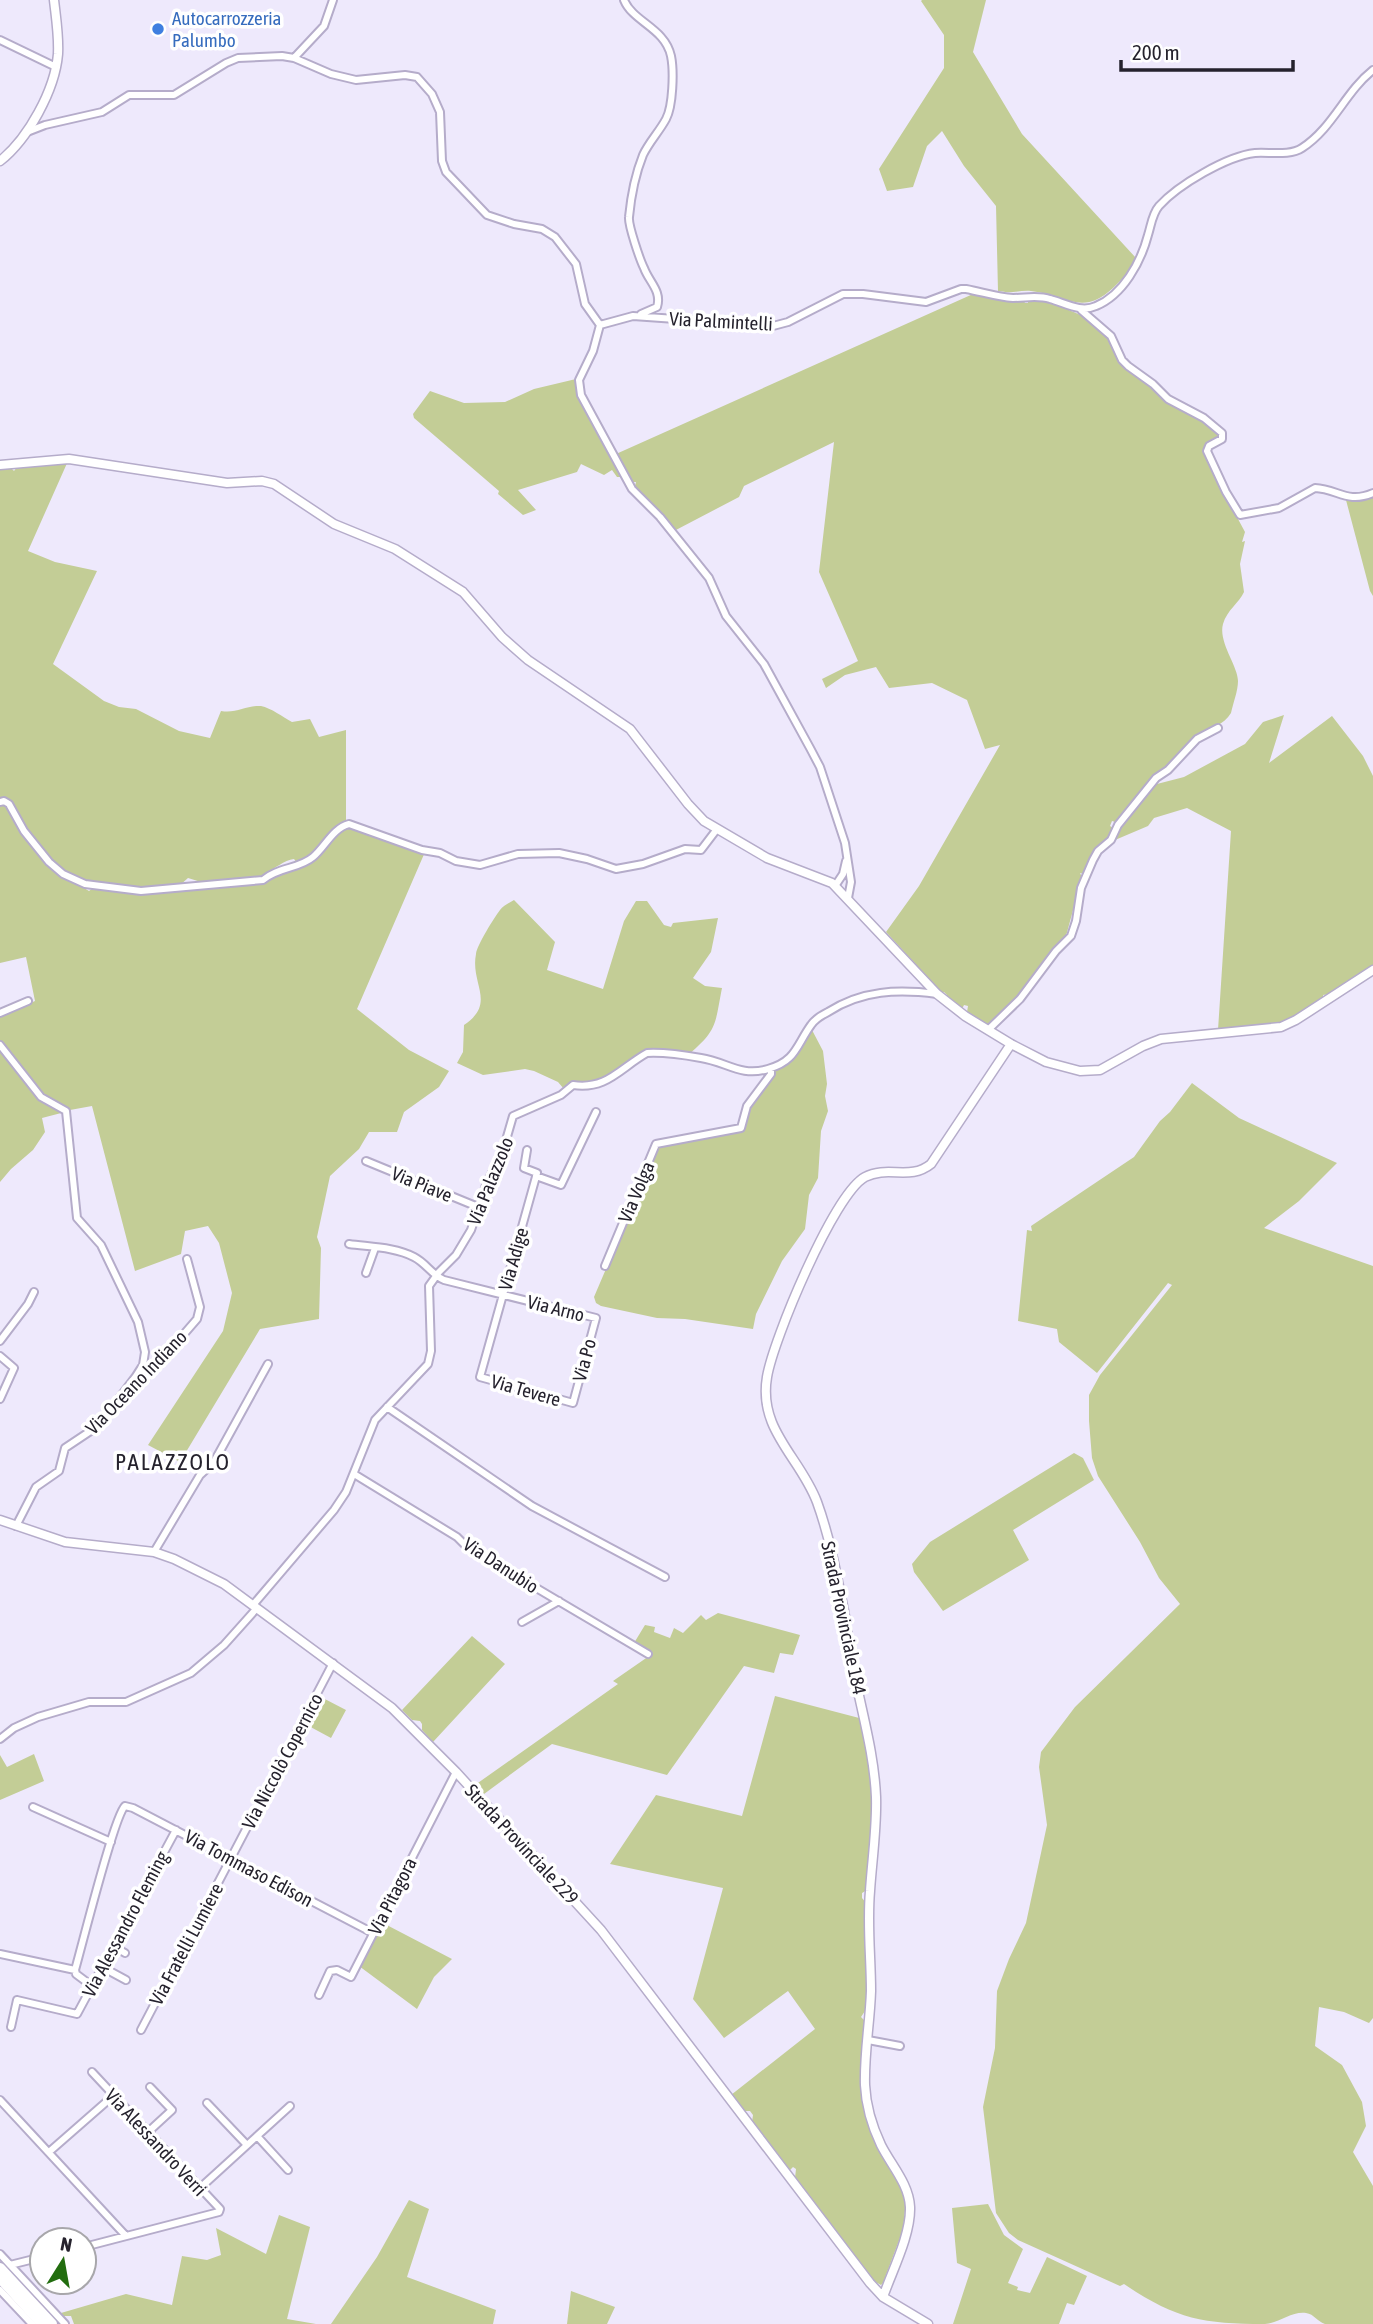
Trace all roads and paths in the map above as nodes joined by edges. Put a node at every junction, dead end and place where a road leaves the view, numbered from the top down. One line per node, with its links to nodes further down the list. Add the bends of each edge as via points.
1 (54, 0): 6 (street)
2 (333, 0): 5 (street, via 324,26)
3 (624, 0): 11 (street, via 667,45 672,60 670,107 643,156 629,218 658,303 652,311)
4 (0, 40): 6 (street)
5 (294, 58): 8 (street, via 238,58 174,95 129,95 102,112); 12 (street, via 345,79 405,75 422,81 440,113 446,172 487,215 542,229 555,237 576,264 585,304)
6 (56, 67): 8 (street)
7 (1373, 70): 10 (street, via 1326,128 1302,148 1223,162 1160,204 1130,277 1100,305)
8 (27, 132): 9 (street)
9 (0, 161)
10 (1078, 308): 11 (street, Via Palmintelli, via 1044,297 1012,298 961,289 926,302 843,294 773,326); 14 (street, via 1111,336 1128,366 1168,399 1205,418 1222,433 1222,439 1207,452 1240,514 1279,508 1315,488 1353,498)
11 (633, 316): 12 (street, Via Palmintelli)
12 (600, 325): 18 (street, via 579,380 581,394 632,489 709,578 731,624 764,664 820,767)
13 (0, 466): 17 (street, via 75,459 232,484 262,481 286,490 343,529 394,549 463,592 527,660 630,729 698,816)
14 (1373, 493)
15 (1218, 728): 25 (street, via 1197,739 1156,778 1120,822 1093,860 1071,936)
16 (0, 802): 17 (street, via 9,804 33,843 63,874 85,884 141,891 263,880 270,873 312,859 349,824 468,864 518,854 559,853 616,869 678,851 701,850)
17 (717, 829): 19 (street, via 767,858)
18 (847, 856): 19 (street); 20 (street)
19 (835, 886): 20 (street)
20 (848, 898): 22 (street)
21 (1373, 970): 26 (street, via 1289,1024 1161,1039 1100,1070 1068,1069)
22 (937, 994): 25 (street); 28 (street, via 907,990 853,998 817,1018 793,1056)
23 (28, 1001): 24 (street)
24 (0, 1013)
25 (988, 1030): 26 (street)
26 (1011, 1044): 80 (street, Strada Provinciale 184, via 930,1164 915,1173 874,1174 847,1193 814,1255 773,1352 767,1379 766,1403 774,1431 810,1486 822,1517 869,1736 876,1799 868,1925)
27 (0, 1045): 48 (street, via 41,1097 66,1111 77,1218 102,1245 138,1322 145,1352)
28 (771, 1068): 33 (street, Via Palazzolo, via 736,1070 701,1058 647,1053 611,1079 569,1087 511,1118 502,1154); 37 (street, Via Volga, via 747,1106 741,1128 656,1144)
29 (596, 1112): 32 (street, via 561,1185)
30 (527, 1150): 32 (street, via 524,1168)
31 (366, 1161): 33 (street, Via Piave)
32 (536, 1175): 41 (street, Via Adige)
33 (478, 1207): 39 (street, Via Palazzolo, via 462,1247)
34 (349, 1244): 35 (street)
35 (375, 1248): 38 (street); 39 (street, via 413,1256)
36 (187, 1259): 48 (street, Via Oceano Indiano, via 199,1314 152,1371)
37 (605, 1266)
38 (366, 1273)
39 (435, 1276): 41 (street, Via Arno); 52 (street, via 428,1292 428,1364)
40 (34, 1292): 43 (street)
41 (503, 1295): 42 (street, Via Arno); 49 (street, Via Adige)
42 (596, 1318): 51 (street, Via Po)
43 (0, 1341)
44 (0, 1356): 46 (street)
45 (268, 1364): 56 (street, via 214,1462 200,1475)
46 (14, 1368): 47 (street); 50 (street)
47 (22, 1374)
48 (136, 1376): 55 (street, Via Oceano Indiano, via 98,1426 65,1448 59,1471 36,1488)
49 (480, 1377): 51 (street, Via Tevere)
50 (0, 1399)
51 (573, 1403)
52 (387, 1407): 53 (street, via 370,1427); 57 (street, via 532,1506)
53 (354, 1474): 58 (street, Via Danubio); 59 (street, via 334,1510)
54 (0, 1520): 55 (street, Strada Provinciale 229)
55 (16, 1526): 56 (street, Strada Provinciale 229, via 65,1542)
56 (155, 1552): 59 (street, Strada Provinciale 229, via 215,1579)
57 (664, 1577)
58 (559, 1601): 60 (street); 61 (street, Via Danubio)
59 (255, 1606): 62 (street, Strada Provinciale 229); 63 (street, via 224,1645 191,1673 126,1702 89,1702 38,1717)
60 (522, 1622)
61 (648, 1654)
62 (333, 1663): 64 (street, Strada Provinciale 229, via 398,1713); 68 (street, Via Niccolò Copernico)
63 (0, 1738)
64 (456, 1772): 69 (street, Via Pitagora); 101 (street, Strada Provinciale 229, via 601,1930)
65 (33, 1807): 67 (street)
66 (176, 1830): 67 (street, Via Tommaso Edison, via 125,1806); 68 (street, Via Tommaso Edison); 70 (street, Via Alessandro Fleming)
67 (111, 1842): 74 (street)
68 (232, 1858): 69 (street, Via Tommaso Edison); 79 (street, Via Fratelli Lumiere)
69 (373, 1933): 77 (street, Via Pitagora, via 351,1977 330,1971)
70 (113, 1947): 71 (street); 73 (street, Via Alessandro Fleming)
71 (125, 1953)
72 (0, 1954): 74 (street)
73 (102, 1967): 75 (street); 76 (street, Via Alessandro Fleming)
74 (75, 1970): 76 (street)
75 (126, 1980)
76 (92, 1986): 78 (street, Via Alessandro Fleming, via 77,2014 17,2000)
77 (319, 1994)
78 (11, 2027)
79 (141, 2030)
80 (868, 2039): 81 (street); 101 (street, Strada Provinciale 184, via 865,2088 872,2125 904,2184 910,2210)
81 (900, 2046)
82 (92, 2072): 84 (street, Via Alessandro Verri)
83 (150, 2087): 88 (street, via 172,2110)
84 (113, 2096): 88 (street, Via Alessandro Verri); 91 (street)
85 (0, 2100): 91 (street)
86 (207, 2103): 90 (street)
87 (290, 2106): 89 (street)
88 (147, 2133): 93 (street, Via Alessandro Verri)
89 (257, 2136): 90 (street); 92 (street)
90 (247, 2145): 93 (street)
91 (49, 2152): 94 (street)
92 (288, 2170)
93 (200, 2188): 94 (street, Via Alessandro Verri, via 219,2212)
94 (126, 2236): 95 (street)
95 (98, 2243)
96 (0, 2254): 98 (street)
97 (28, 2261): 98 (street)
98 (5, 2267): 104 (main road); 105 (street)
99 (0, 2278): 103 (main road)
100 (0, 2290): 102 (street)
101 (883, 2297): 106 (street, Strada Provinciale 229)
102 (32, 2324)
103 (42, 2324)
104 (52, 2324)
105 (65, 2324)
106 (928, 2324)

